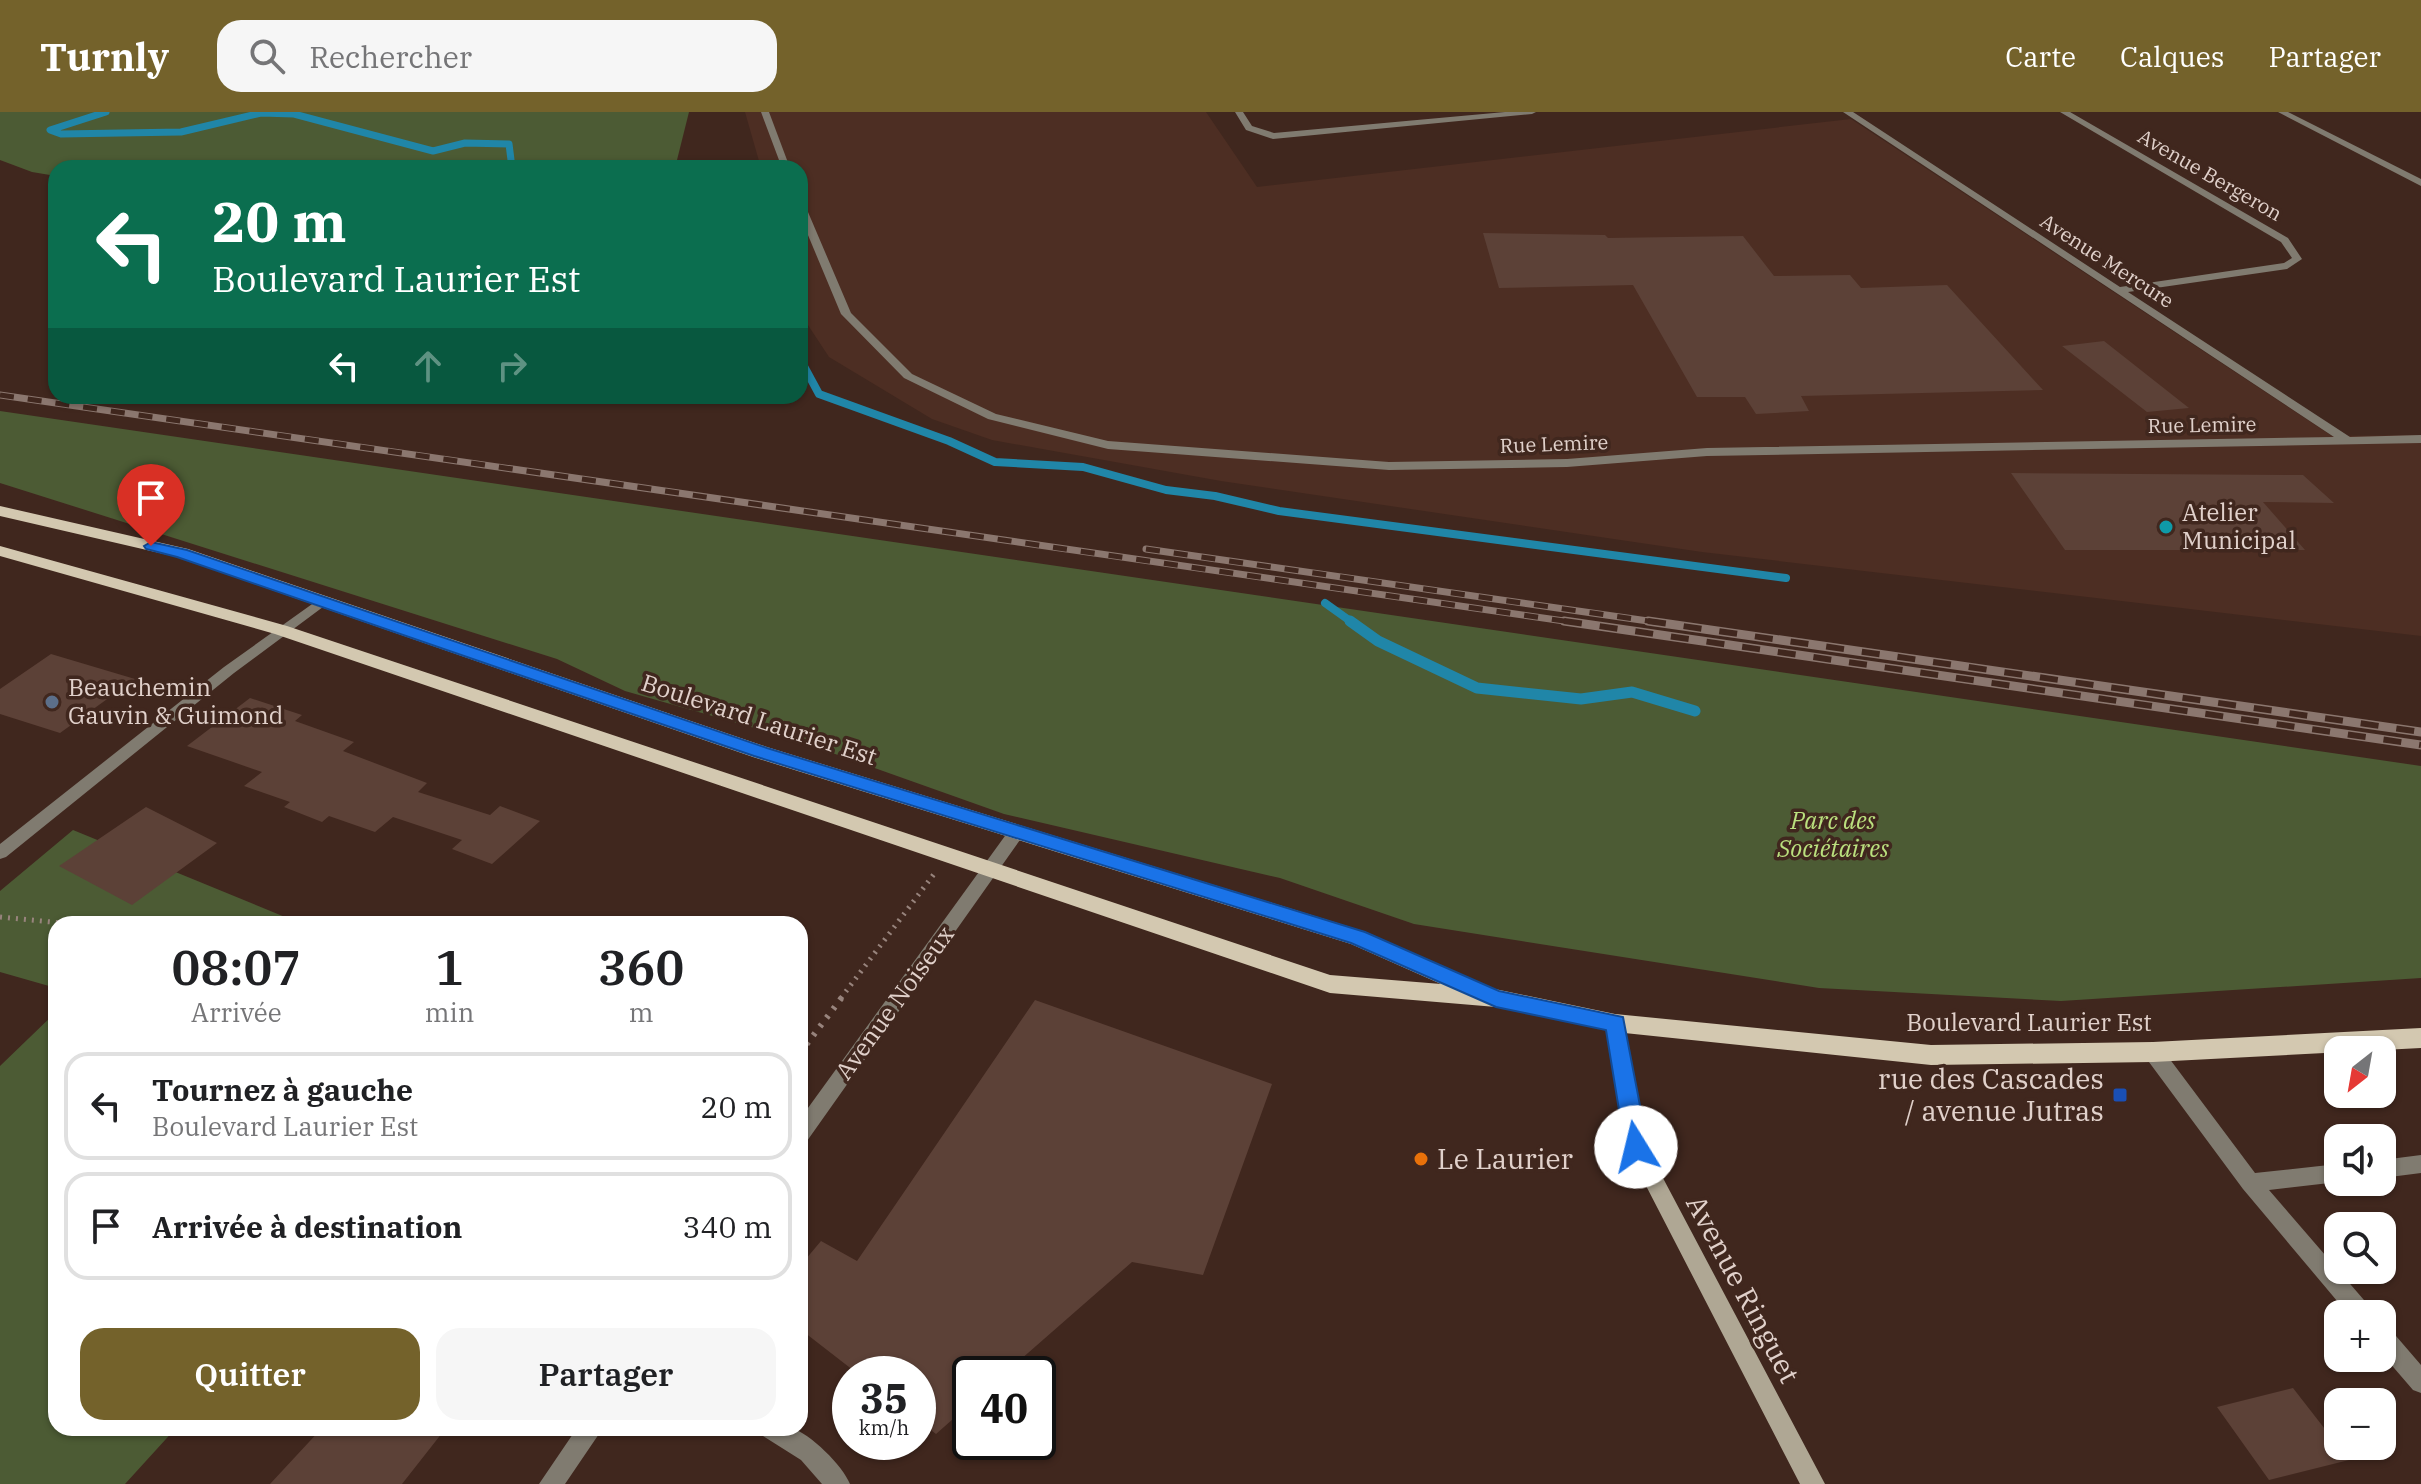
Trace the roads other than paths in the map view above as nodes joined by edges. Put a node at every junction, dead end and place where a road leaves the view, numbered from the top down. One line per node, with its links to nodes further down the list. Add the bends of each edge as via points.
1 (765, 112): 7 (street)
2 (1239, 112): 3 (street, via 1249,128 1273,136)
3 (1532, 112)
4 (1847, 112): 10 (street, Avenue Mercure)
5 (2064, 112): 10 (street, Avenue Bergeron, via 2285,240 2297,259 2287,266)
6 (2282, 112): 8 (street)
7 (783, 160)
8 (2421, 183)
9 (808, 224): 12 (street, Rue Lemire, via 846,314 908,376 992,417 1108,445 1389,466 1567,463 1707,452)
10 (2118, 290): 12 (street, Avenue Mercure)
11 (2421, 439): 12 (street, Rue Lemire)
12 (2347, 440)
13 (0, 511): 15 (main road, Boulevard Laurier Est, via 182,553)
14 (0, 551): 16 (main road, Boulevard Laurier Est)
15 (322, 601): 16 (street); 17 (main road, Boulevard Laurier Est, via 760,752)
16 (281, 630): 18 (street); 19 (main road, Boulevard Laurier Est)
17 (1016, 833): 19 (street, Avenue Noiseux); 20 (main road, Boulevard Laurier Est, via 1358,938)
18 (0, 853)
19 (989, 870): 20 (main road, Boulevard Laurier Est, via 1330,984); 24 (street, Avenue Noiseux)
20 (1496, 998): 21 (main road, Boulevard Laurier Est)
21 (1615, 1023): 23 (main road, Boulevard Laurier Est, via 1931,1055); 36 (street, Avenue Ringuet, via 1636,1147)
22 (2421, 1038): 23 (main road, Boulevard Laurier Est)
23 (2153, 1052): 28 (street)
24 (808, 1124)
25 (2421, 1164): 26 (street)
26 (2396, 1167)
27 (2324, 1175): 28 (street)
28 (2250, 1183): 29 (street)
29 (2350, 1300)
30 (2396, 1353): 31 (street)
31 (2421, 1382)
32 (585, 1436): 34 (street)
33 (784, 1436): 35 (street, via 809,1452)
34 (551, 1484)
35 (838, 1484)
36 (1813, 1484)

